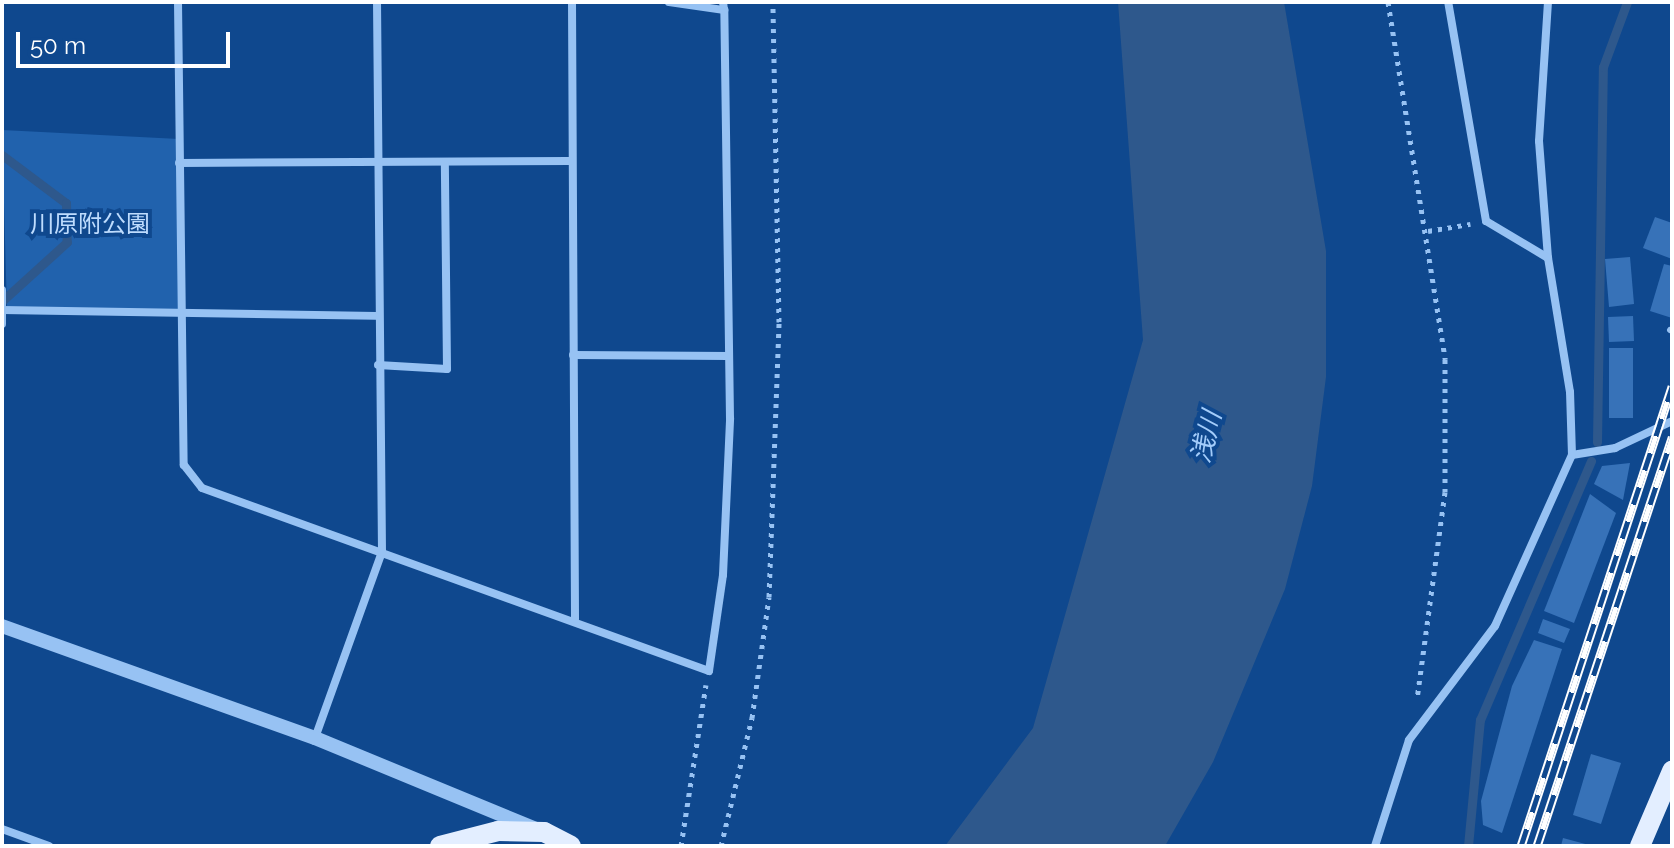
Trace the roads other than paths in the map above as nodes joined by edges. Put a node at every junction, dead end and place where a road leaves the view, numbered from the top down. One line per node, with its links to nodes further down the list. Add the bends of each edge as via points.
1 (178, 2): 10 (street)
2 (377, 2): 8 (street)
3 (572, 2): 9 (street)
4 (669, 2): 7 (street)
5 (1448, 2): 12 (street, via 1486,221)
6 (1548, 2): 12 (street, via 1539,141)
7 (724, 6): 19 (street)
8 (378, 160): 10 (street); 11 (street); 16 (street)
9 (570, 161): 11 (street); 18 (street)
10 (179, 163): 15 (street)
11 (445, 163): 20 (street, via 447,369)
12 (1548, 258): 22 (street, via 1570,392)
13 (2, 290): 14 (street)
14 (5, 310): 15 (street); 17 (street)
15 (179, 313): 16 (street); 23 (street, via 184,465 202,488)
16 (376, 316): 20 (street)
17 (2, 324)
18 (573, 355): 19 (street); 24 (street)
19 (729, 356): 24 (street, via 723,575 709,671)
20 (378, 365): 23 (street)
21 (1672, 421): 22 (street, via 1606,449)
22 (1572, 455): 33 (street, via 1495,626 1409,740)
23 (382, 552): 24 (street); 26 (street)
24 (575, 619)
25 (2, 626): 26 (street)
26 (315, 738): 29 (street)
27 (1672, 771): 34 (main road)
28 (2, 829): 30 (street)
29 (544, 832): 31 (main road, via 498,831); 32 (main road)
30 (49, 846)
31 (440, 846)
32 (571, 846)
33 (1375, 846)
34 (1640, 846)

